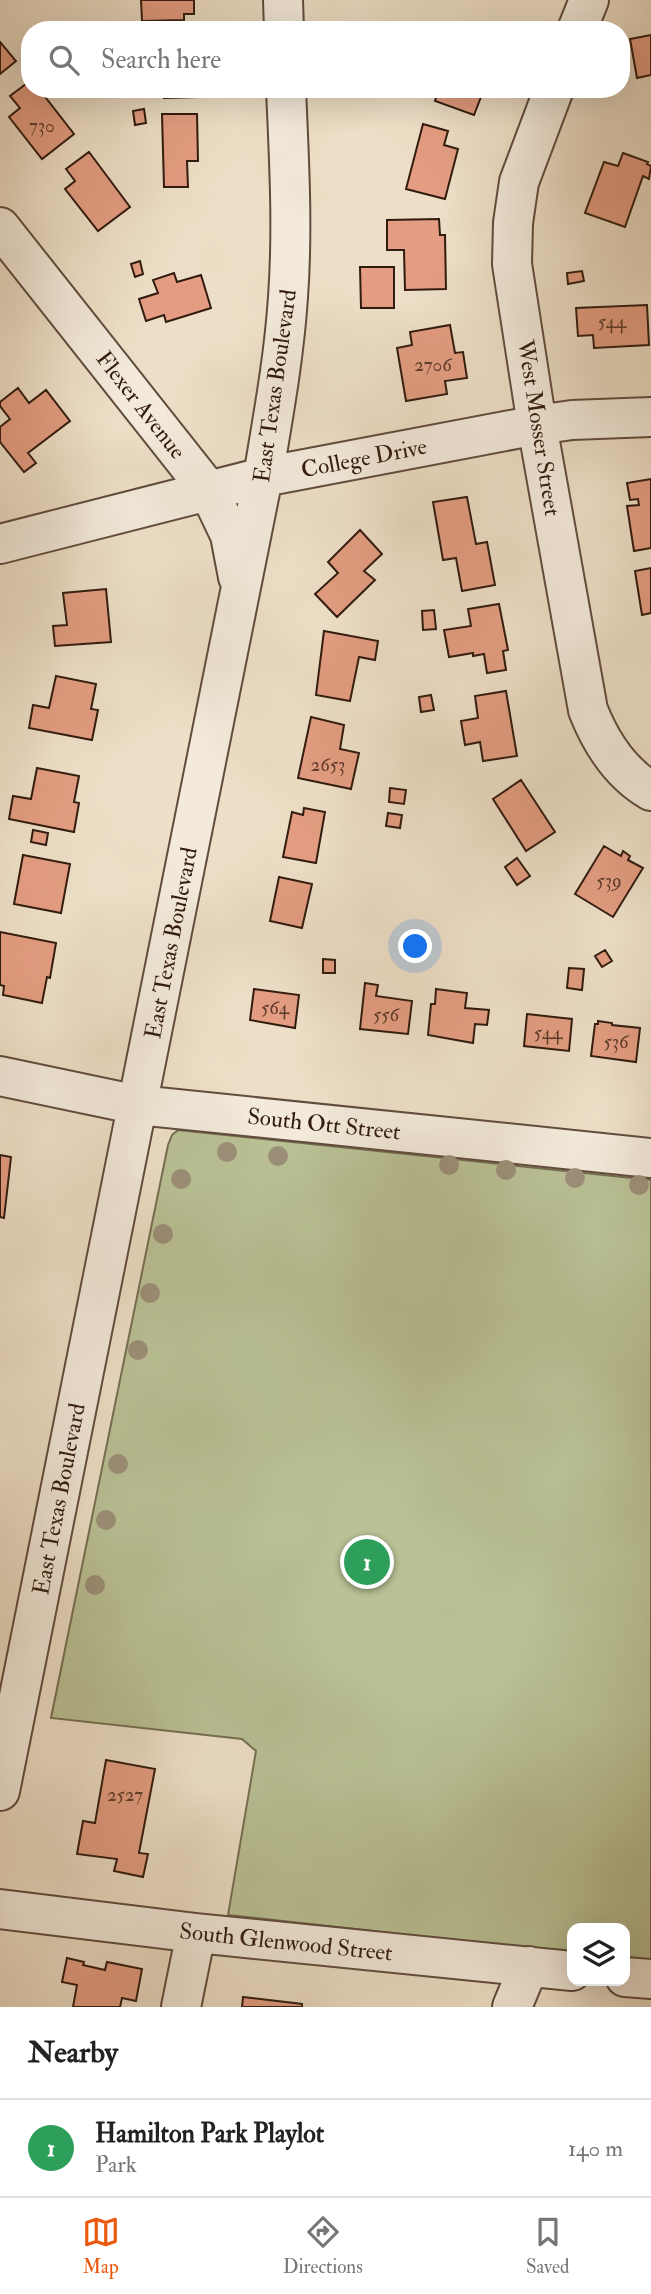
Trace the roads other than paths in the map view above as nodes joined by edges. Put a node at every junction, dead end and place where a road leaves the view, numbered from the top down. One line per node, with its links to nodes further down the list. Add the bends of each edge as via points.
1 (283, 0): 3 (street)
2 (589, 0): 4 (street)
3 (284, 21)
4 (581, 21)
5 (286, 98): 10 (street, East Texas Boulevard, via 291,217 288,297)
6 (551, 98): 9 (street, West Mosser Street, via 519,182 513,223 512,264)
7 (0, 227): 11 (street, Flexer Avenue)
8 (651, 417): 9 (street, College Drive, via 572,419)
9 (537, 425): 10 (street, College Drive); 14 (street, West Mosser Street, via 588,710 617,764)
10 (264, 477): 11 (street, College Drive); 13 (street, East Texas Boulevard)
11 (209, 491): 12 (street, College Drive); 13 (street, Flexer Avenue, via 230,535)
12 (0, 544)
13 (239, 604): 16 (street, East Texas Boulevard)
14 (651, 791)
15 (0, 1076): 16 (street, South Ott Street)
16 (138, 1105): 17 (street, South Ott Street); 18 (street, East Texas Boulevard)
17 (651, 1158)
18 (0, 1791)
19 (0, 1909): 20 (street, South Glenwood Street)
20 (196, 1933): 21 (street, South Glenwood Street); 25 (street)
21 (529, 1966): 22 (street, South Glenwood Street); 26 (street)
22 (567, 1970)
23 (630, 1977): 24 (street)
24 (651, 1979)
25 (181, 2007)
26 (512, 2007)

